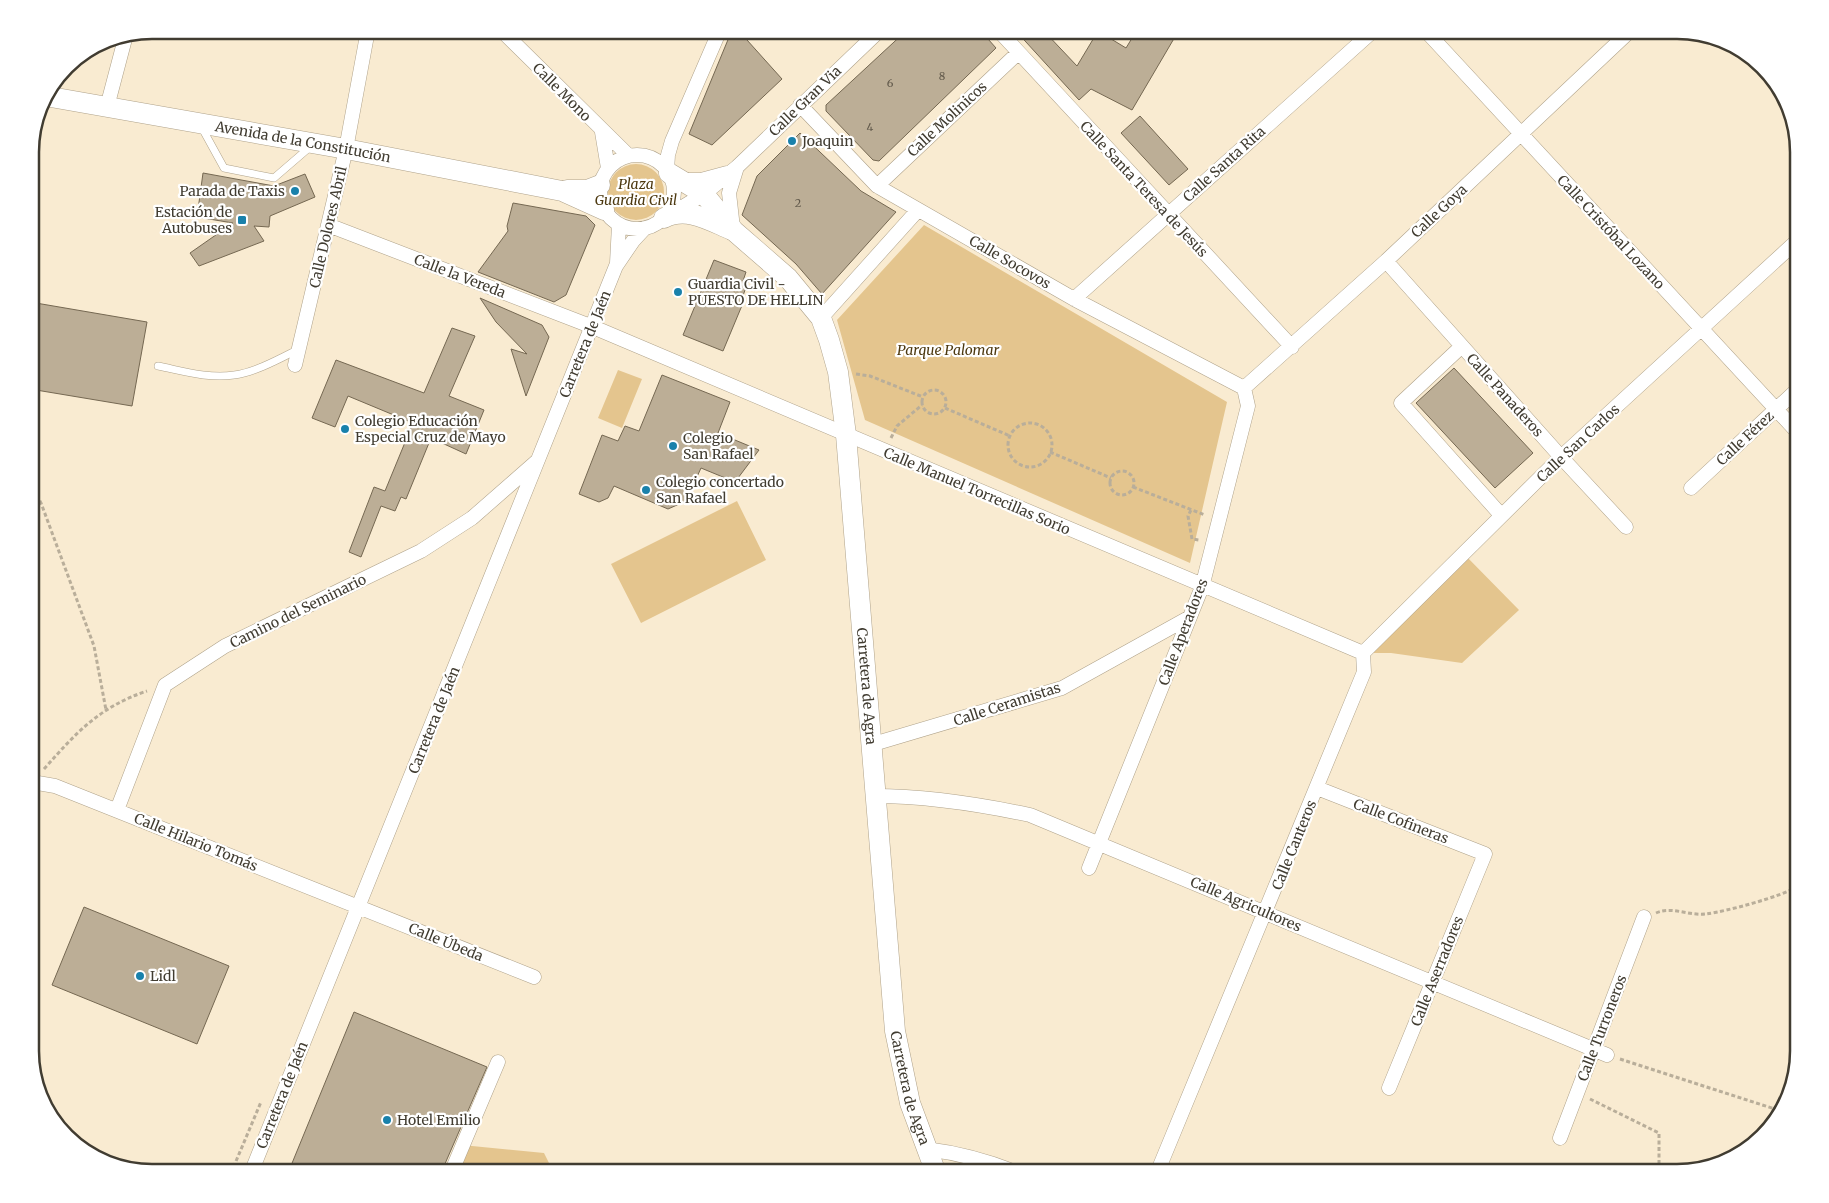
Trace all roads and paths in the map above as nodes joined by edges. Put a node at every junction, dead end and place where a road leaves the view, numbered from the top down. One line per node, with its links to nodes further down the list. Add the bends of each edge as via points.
1 (366, 39): 19 (street, Calle Dolores Abril)
2 (510, 39): 15 (street, Calle Mono)
3 (716, 39): 17 (street)
4 (870, 39): 12 (street, Calle Gran Via)
5 (1006, 39): 10 (street, Calle Santa Teresa de Jesús)
6 (1364, 39): 30 (street, Calle Santa Rita)
7 (1433, 39): 16 (street, Calle Cristóbal Lozano)
8 (1621, 39): 16 (street, Calle Goya)
9 (124, 42): 13 (street)
10 (1018, 53): 25 (street, Calle Molinicos); 30 (street, Calle Santa Teresa de Jesús)
11 (53, 97): 13 (street, Avenida de la Constitución)
12 (800, 105): 22 (street, Calle Gran Via); 25 (street, Calle Socovos)
13 (107, 107): 14 (street, Avenida de la Constitución)
14 (199, 123): 18 (street, Avenida de la Constitución); 18 (lane, via 224,168 274,178)
15 (602, 132): 20 (street, Calle Mono); 24 (street, Calle Mono)
16 (1520, 134): 37 (street, Calle Goya); 42 (street, Calle Cristóbal Lozano)
17 (672, 141): 21 (street, via 659,154); 23 (street, via 668,155)
18 (314, 143): 19 (street, Avenida de la Constitución)
19 (346, 149): 26 (street, Avenida de la Constitución); 32 (street, Calle Dolores Abril)
20 (628, 155): 21 (street); 24 (street, via 617,160)
21 (650, 157): 23 (street)
22 (734, 170): 23 (street, via 701,180); 27 (street, Calle Gran Via); 35 (street, via 729,193)
23 (672, 174): 27 (street, Carretera de Agra); 31 (street, via 674,188)
24 (604, 176): 26 (street, Avenida de la Constitución, via 587,190); 28 (street, via 600,194)
25 (877, 186): 29 (street, Calle Socovos)
26 (562, 190): 28 (street, Avenida de la Constitución)
27 (704, 194): 31 (street, Calle Gran Via); 35 (street, Carretera de Agra)
28 (604, 210): 33 (street)
29 (918, 210): 39 (street, Calle Socovos); 40 (street)
30 (1167, 215): 39 (street, Calle Santa Rita); 44 (street, Calle Santa Teresa de Jesús)
31 (668, 216): 34 (street); 35 (street, Carretera de Agra, via 699,216)
32 (328, 225): 41 (street, Calle la Vereda); 45 (street, Calle Dolores Abril)
33 (619, 225): 34 (street); 38 (street, Carretera de Jaén)
34 (645, 228): 38 (street, Carretera de Jaén)
35 (734, 231): 40 (street, Carretera de Agra, via 788,278)
36 (1790, 247): 42 (street, Calle San Carlos)
37 (1386, 261): 43 (street, Calle Panaderos); 44 (street, Calle Goya)
38 (616, 266): 41 (street, Carretera de Jaén)
39 (1074, 299): 49 (street, Calle Socovos)
40 (821, 318): 48 (street, Carretera de Agra)
41 (593, 327): 56 (street, Calle Manuel Torrecillas Sorio); 61 (street, Carretera de Jaén)
42 (1701, 330): 54 (street, Calle Cristóbal Lozano); 60 (street, Calle San Carlos)
43 (1462, 346): 60 (street, Calle Panaderos); 67 (street, via 1401,403)
44 (1292, 347): 49 (street, Calle Goya)
45 (299, 349): 46 (street, Calle Dolores Abril); 47 (lane, via 235,375 201,375)
46 (295, 365)
47 (158, 366)
48 (838, 372): 51 (path, via 870,376); 56 (street, Carretera de Agra)
49 (1244, 388): 68 (street, Calle Aperadores, via 1248,406)
50 (1790, 396): 54 (street, Calle Férez)
51 (923, 397): 52 (path); 53 (path, via 932,390 940,392 945,398)
52 (922, 404): 53 (path, via 933,414); 58 (path, via 897,426)
53 (945, 408): 57 (path)
54 (1776, 409): 55 (street, Calle Cristóbal Lozano); 64 (street, Calle Férez)
55 (1790, 424)
56 (846, 435): 58 (street, Calle Manuel Torrecillas Sorio); 76 (street, Carretera de Agra)
57 (1010, 436): 59 (path, via 1022,424 1037,424 1048,433); 59 (path, via 1009,453 1012,459 1024,466 1039,465)
58 (884, 452): 71 (street, Calle Manuel Torrecillas Sorio)
59 (1050, 452): 62 (path)
60 (1560, 457): 67 (street, Calle San Carlos); 69 (street, Calle Panaderos)
61 (540, 459): 74 (street, Camino del Seminario, via 472,518 420,551 224,646); 86 (street, Carretera de Jaén)
62 (1111, 478): 63 (path, via 1120,471 1128,473 1133,479); 63 (path, via 1110,486 1116,494 1128,494)
63 (1133, 487): 66 (path)
64 (1691, 488)
65 (39, 500): 75 (path, via 94,646)
66 (1191, 510): 68 (path); 70 (path, via 1188,516 1192,539)
67 (1501, 515): 73 (street, Calle San Carlos)
68 (1218, 520): 70 (street, Calle Aperadores)
69 (1626, 527)
70 (1213, 544): 71 (street, Calle Aperadores)
71 (1202, 586): 72 (street, Calle Aperadores); 73 (street, Calle Manuel Torrecillas Sorio)
72 (1190, 617): 76 (street, Calle Ceramistas, via 1062,688); 82 (street, Calle Aperadores)
73 (1363, 653): 79 (street, Calle Canteros, via 1364,672)
74 (166, 685): 75 (path, via 122,699); 81 (street)
75 (106, 710): 77 (path, via 83,726)
76 (870, 745): 80 (street, Carretera de Agra)
77 (39, 774)
78 (39, 783): 81 (street, Calle Hilario Tomás, via 55,786)
79 (1317, 788): 83 (street, Calle Cofineras); 87 (street, Calle Canteros)
80 (874, 796): 82 (street, Calle Agricultores, via 968,802 1003,809 1030,815); 97 (street, Carretera de Agra, via 894,1031 910,1103)
81 (117, 810): 86 (street, Calle Hilario Tomás)
82 (1099, 842): 84 (street, Calle Aperadores); 87 (street, Calle Agricultores)
83 (1485, 854): 90 (street, Calle Aserradores)
84 (1089, 868)
85 (1790, 889): 88 (path, via 1704,914 1664,910)
86 (358, 906): 89 (street, Calle Úbeda); 98 (street, Carretera de Jaén)
87 (1266, 913): 90 (street, Calle Agricultores); 102 (street, Calle Canteros)
88 (1644, 917): 91 (street, Calle Turroneros)
89 (534, 977)
90 (1432, 981): 91 (street, Calle Agricultores); 93 (street, Calle Aserradores)
91 (1601, 1052): 94 (street, Calle Turroneros); 95 (path)
92 (498, 1062): 99 (street)
93 (1389, 1088)
94 (1578, 1093): 96 (street, Calle Turroneros); 103 (path, via 1659,1133)
95 (1774, 1109)
96 (1560, 1138)
97 (926, 1149): 100 (street, Carretera de Agra); 101 (street)
98 (255, 1164)
99 (455, 1164)
100 (932, 1164)
101 (997, 1164)
102 (1161, 1164)
103 (1660, 1164)

